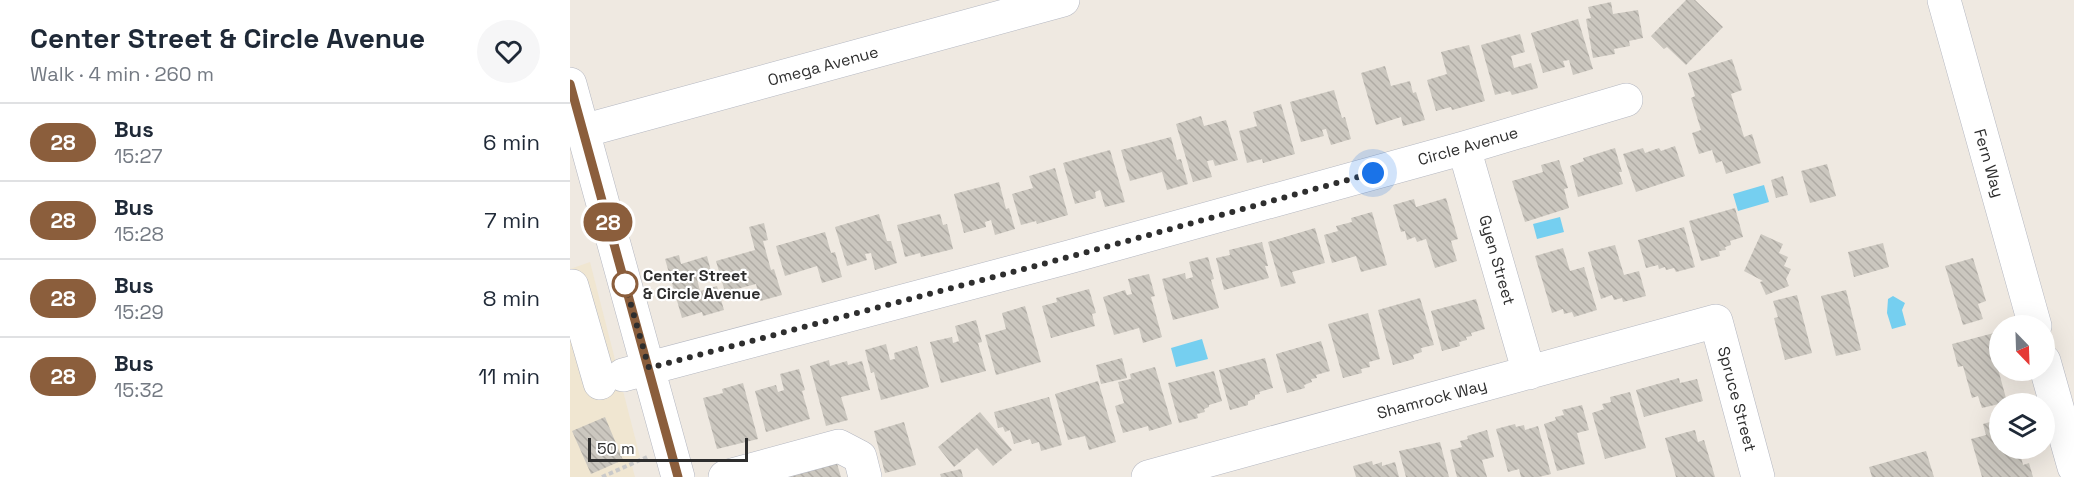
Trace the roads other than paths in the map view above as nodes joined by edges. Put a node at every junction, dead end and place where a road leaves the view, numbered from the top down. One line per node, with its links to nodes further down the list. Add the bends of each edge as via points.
1 (1063, 0): 5 (street, Omega Avenue)
2 (1944, 0): 8 (street, Fern Way)
3 (570, 84): 5 (street)
4 (1626, 100): 6 (street, Circle Avenue)
5 (583, 131): 11 (street)
6 (1464, 148): 10 (street, Gyen Street); 11 (street, Circle Avenue)
7 (570, 286): 11 (street)
8 (2032, 315)
9 (1716, 321): 10 (street, Shamrock Way); 18 (street, Spruce Street)
10 (1529, 373): 17 (street, Shamrock Way)
11 (624, 375): 13 (street)
12 (2050, 381): 14 (street)
13 (674, 462)
14 (2074, 467)
15 (725, 477): 16 (street, via 839,446 860,457)
16 (865, 477)
17 (1148, 477)
18 (1758, 477)

